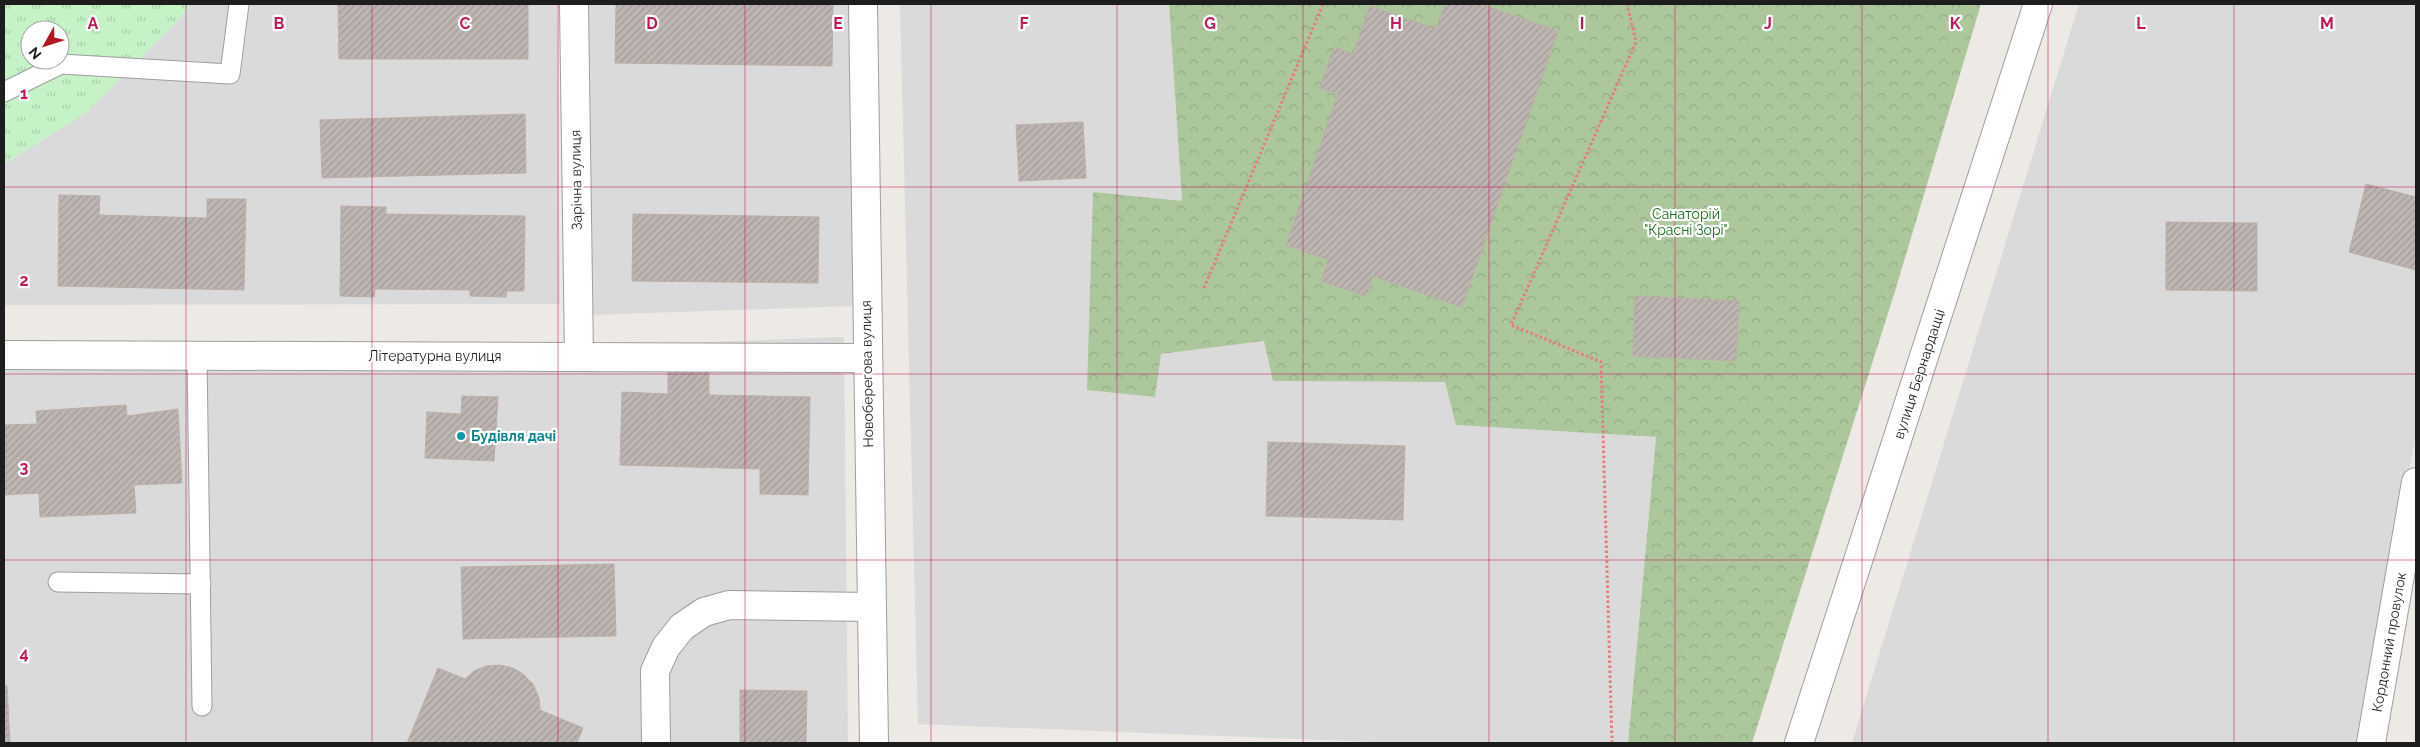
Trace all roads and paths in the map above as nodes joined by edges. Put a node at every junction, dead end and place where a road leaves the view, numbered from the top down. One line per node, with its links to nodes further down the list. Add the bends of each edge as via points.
1 (239, 4): 7 (lane, via 230,74 61,64)
2 (574, 4): 11 (street, Зарічна вулиця)
3 (863, 4): 12 (street, Новоберегова вулиця)
4 (1323, 4): 8 (path)
5 (1627, 4): 20 (path, via 1636,42 1511,326 1601,362)
6 (2038, 4): 21 (street, вулиця Бернардацці)
7 (4, 92)
8 (1204, 288)
9 (4, 355): 10 (street, Літературна вулиця)
10 (197, 355): 11 (street, Літературна вулиця); 15 (lane)
11 (579, 357): 12 (street, Літературна вулиця)
12 (866, 358): 16 (street, Новоберегова вулиця)
13 (2416, 482): 22 (street, Кордонний провулок)
14 (58, 582): 15 (lane)
15 (201, 584): 17 (lane)
16 (871, 607): 18 (street, via 729,605 704,612 682,627 666,647 655,671); 19 (street, Новоберегова вулиця)
17 (202, 706)
18 (656, 743)
19 (874, 743)
20 (1612, 743)
21 (1799, 743)
22 (2371, 743)

